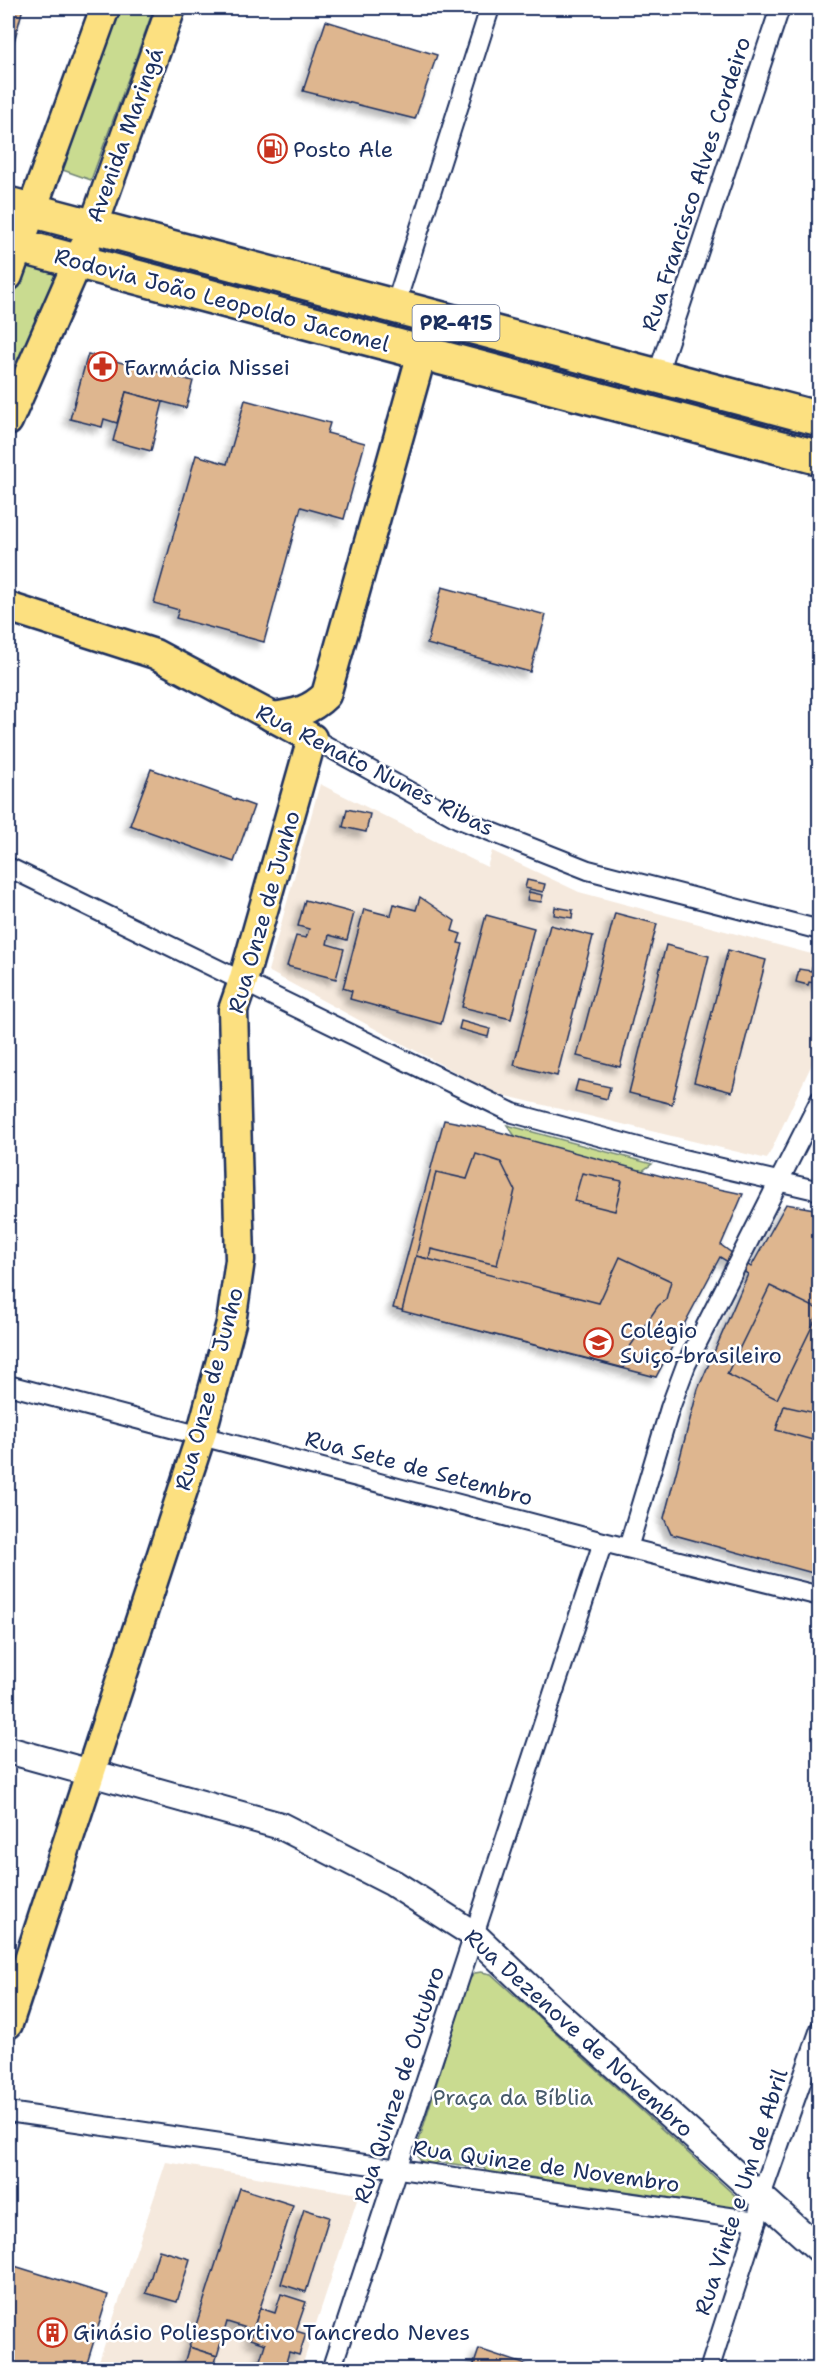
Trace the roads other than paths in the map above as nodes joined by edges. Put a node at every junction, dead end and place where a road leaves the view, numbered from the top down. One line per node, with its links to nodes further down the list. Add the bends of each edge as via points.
1 (105, 8): 5 (main road)
2 (171, 8): 6 (main road, Avenida Maringá)
3 (490, 8): 10 (street)
4 (780, 8): 12 (street, Rua Francisco Alves Cordeiro)
5 (20, 207): 6 (highway, Rodovia João Leopoldo Jacomel / PR-415); 7 (main road)
6 (93, 227): 8 (main road, Avenida Maringá); 10 (highway, Rodovia João Leopoldo Jacomel / PR-415)
7 (13, 244): 8 (highway, Rodovia João Leopoldo Jacomel / PR-415); 9 (main road)
8 (78, 262): 11 (highway, Rodovia João Leopoldo Jacomel / PR-415); 14 (main road, Avenida Maringá)
9 (8, 276)
10 (395, 306): 12 (highway, Rodovia João Leopoldo Jacomel / PR-415)
11 (422, 353): 15 (highway, Rodovia João Leopoldo Jacomel / PR-415); 17 (main road, via 326,695 314,707)
12 (657, 376): 13 (highway, Rodovia João Leopoldo Jacomel / PR-415)
13 (819, 419)
14 (8, 421)
15 (819, 458)
16 (8, 607): 17 (main road, Rua Renato Nunes Ribas, via 155,654)
17 (272, 717): 18 (main road, Rua Renato Nunes Ribas)
18 (312, 738): 20 (street, Rua Renato Nunes Ribas, via 459,819 588,870); 21 (main road, Rua Onze de Junho)
19 (8, 867): 21 (street)
20 (819, 930)
21 (243, 981): 23 (street, via 513,1113 662,1154); 26 (main road, Rua Onze de Junho, via 233,1010 240,1260 231,1323)
22 (819, 1100): 23 (street)
23 (778, 1180): 24 (street); 28 (street, via 686,1365)
24 (819, 1191)
25 (8, 1385): 26 (street, Rua Sete de Setembro)
26 (201, 1435): 27 (street, Rua Sete de Setembro); 31 (main road, Rua Onze de Junho)
27 (603, 1542): 28 (street, Rua Sete de Setembro); 32 (street, Rua Quinze de Outubro)
28 (628, 1548): 29 (street, Rua Sete de Setembro)
29 (819, 1596)
30 (8, 1750): 31 (street, Rua Dezenove de Novembro)
31 (90, 1771): 32 (street, Rua Dezenove de Novembro, via 281,1826 393,1883); 33 (main road, Rua Onze de Junho)
32 (473, 1935): 36 (street, Rua Quinze de Outubro); 37 (street, Rua Dezenove de Novembro)
33 (8, 2024)
34 (819, 2029): 37 (street, Rua Vinte e Um de Abril)
35 (8, 2112): 36 (street, Rua Quinze de Novembro)
36 (398, 2169): 38 (street, Rua Quinze de Novembro); 40 (street, Rua Quinze de Outubro)
37 (760, 2196): 38 (street, Rua Vinte e Um de Abril); 39 (street, Rua Dezenove de Novembro)
38 (757, 2221): 41 (street, Rua Vinte e Um de Abril)
39 (819, 2250)
40 (331, 2370)
41 (709, 2370)

